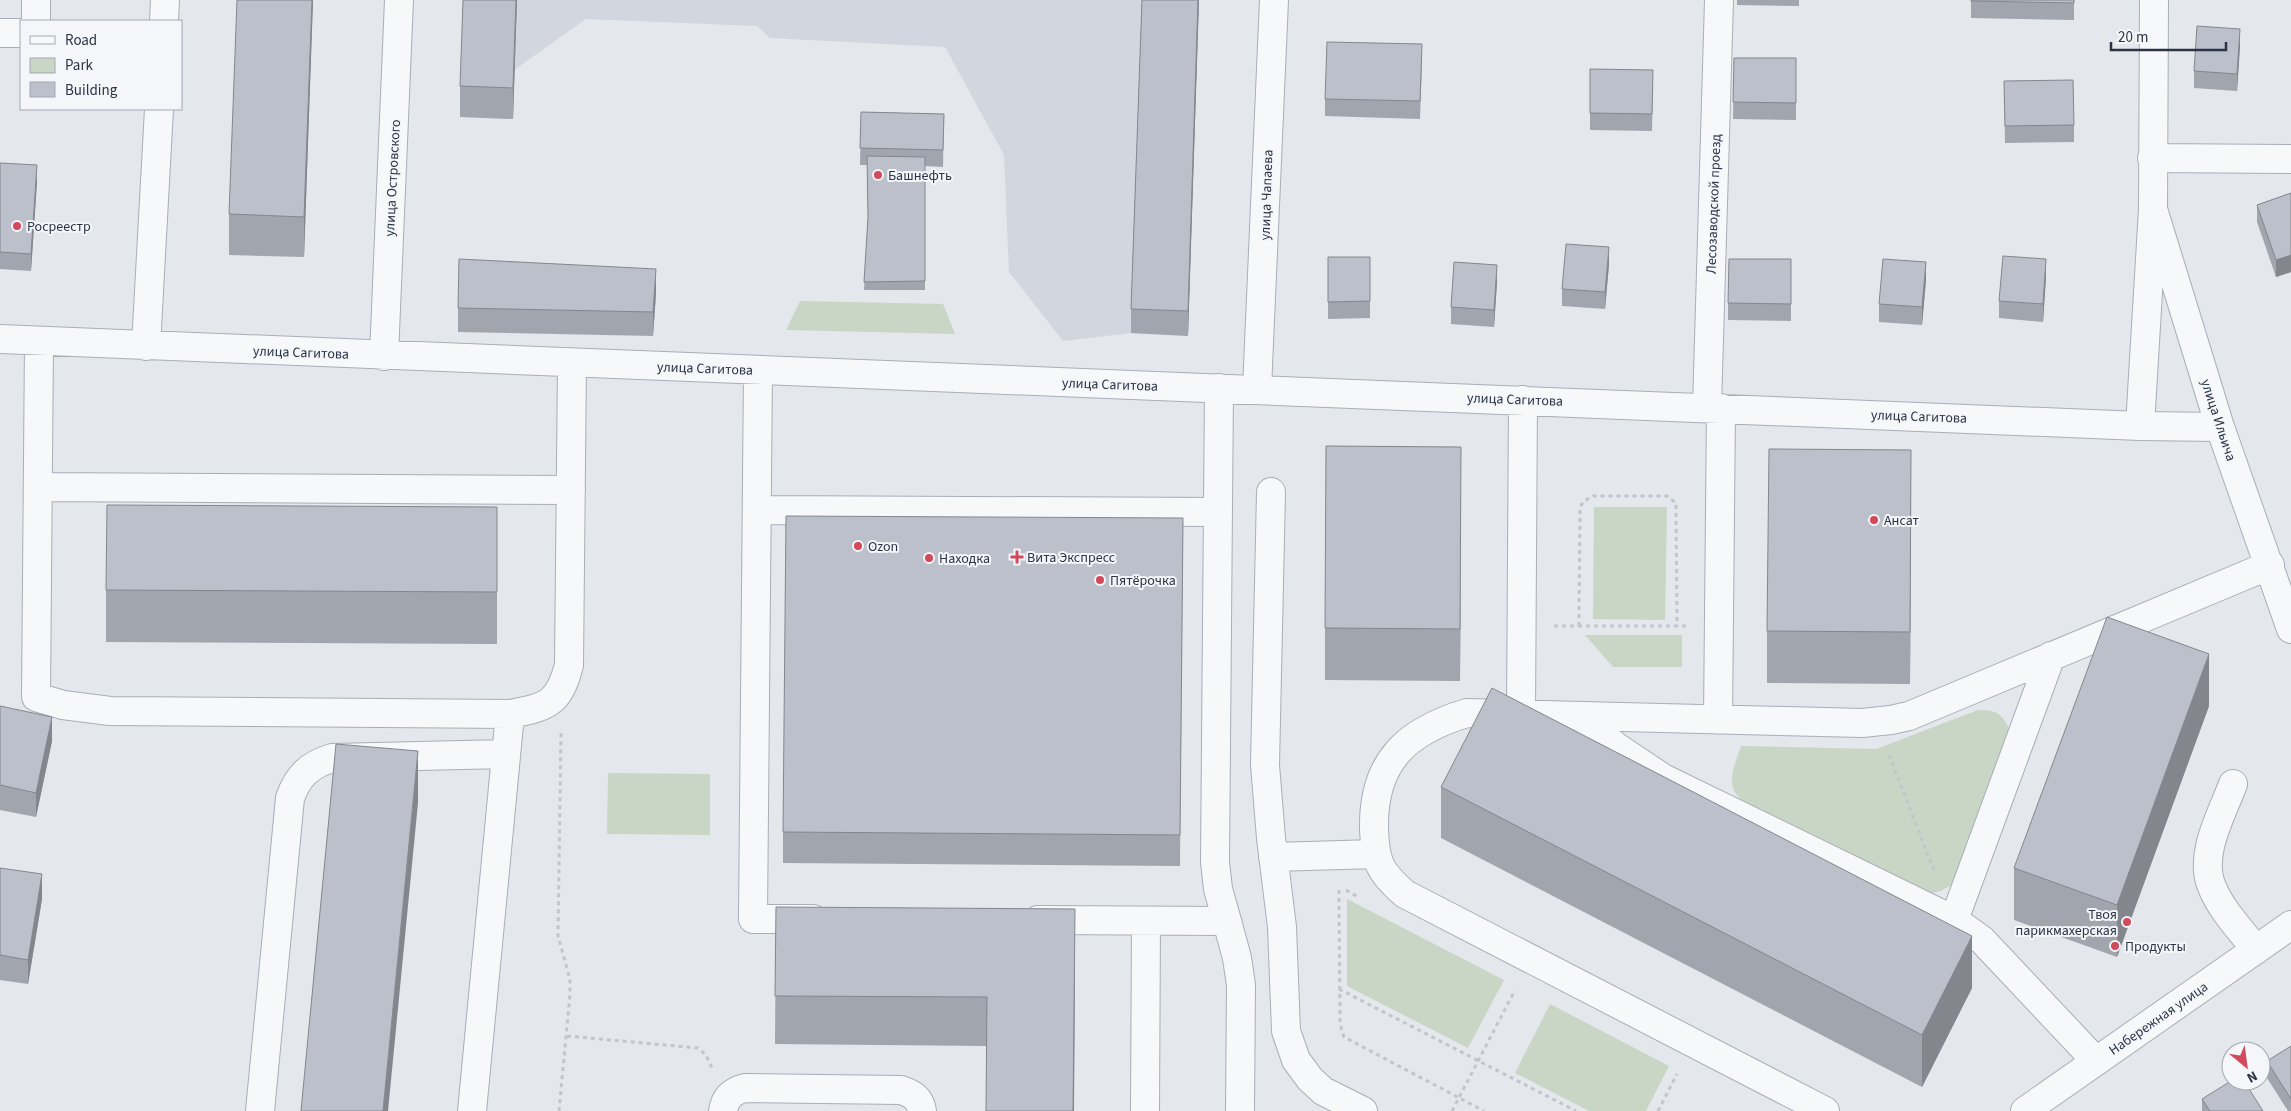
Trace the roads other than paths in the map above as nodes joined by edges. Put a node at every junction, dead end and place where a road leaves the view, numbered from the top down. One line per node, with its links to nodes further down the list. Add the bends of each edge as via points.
1 (36, 0): 7 (street)
2 (165, 0): 8 (street)
3 (400, 0): 18 (street, улица Островского)
4 (1274, 0): 22 (street, улица Чапаева)
5 (1719, 0): 24 (street, Лесозаводской проезд)
6 (2154, 0): 12 (street, улица Ильича)
7 (36, 20)
8 (164, 20)
9 (0, 32): 10 (street)
10 (20, 34)
11 (159, 110): 17 (street)
12 (2152, 158): 13 (street); 14 (street, улица Ильича)
13 (2291, 159)
14 (2153, 209): 25 (street, улица Ильича); 26 (street, улица Ильича)
15 (0, 340): 16 (street, улица Сагитова)
16 (39, 341): 17 (street, улица Сагитова); 27 (street)
17 (146, 346): 18 (street, улица Сагитова)
18 (384, 356): 19 (street, улица Сагитова)
19 (572, 363): 20 (street, улица Сагитова); 28 (street)
20 (758, 370): 21 (street, улица Сагитова); 30 (street)
21 (1219, 388): 22 (street, улица Сагитова); 31 (street)
22 (1257, 390): 23 (street, улица Сагитова)
23 (1523, 400): 24 (street, улица Сагитова); 36 (street)
24 (1714, 408): 25 (street, улица Сагитова); 38 (street, Лесозаводской проезд)
25 (2140, 426): 26 (street, улица Сагитова)
26 (2220, 427): 32 (street, улица Ильича)
27 (38, 486): 28 (street); 35 (street, via 36,697 63,705 110,711)
28 (571, 490): 35 (street, via 569,665 565,683 554,699 540,708)
29 (1271, 492): 42 (street, via 1265,765)
30 (757, 510): 31 (street); 43 (street, via 753,919)
31 (1218, 512): 47 (street, via 1215,862)
32 (2270, 565): 33 (street, улица Ильича); 34 (street)
33 (2291, 629)
34 (2052, 656): 38 (street, via 1909,716 1876,722); 45 (street)
35 (510, 714): 39 (street)
36 (1520, 714): 37 (street); 41 (street, via 1467,713 1444,720 1425,730 1398,752 1386,768 1376,792)
37 (1579, 716): 38 (street); 45 (street, via 1618,748 1663,778)
38 (1718, 720)
39 (506, 754): 51 (street, via 332,758 316,763 295,783 290,798); 52 (street)
40 (2233, 784): 49 (street, via 2211,842 2208,865 2211,886)
41 (1375, 854): 42 (street); 58 (street, via 1387,876 1405,894)
42 (1273, 857): 57 (street, via 1282,927 1286,1031 1291,1050 1302,1071 1316,1085)
43 (842, 919)
44 (1009, 920): 46 (street)
45 (1954, 920): 50 (street, via 1987,945)
46 (1146, 921): 47 (street); 55 (street)
47 (1227, 921): 56 (street, via 1240,978)
48 (2291, 925): 49 (street, Набережная улица)
49 (2256, 950): 50 (street, Набережная улица)
50 (2096, 1061): 59 (street, Набережная улица)
51 (260, 1111)
52 (472, 1111)
53 (723, 1111): 54 (street, via 728,1096 736,1091 755,1088 901,1090 913,1094 920,1101)
54 (922, 1111)
55 (1145, 1111)
56 (1240, 1111)
57 (1362, 1111)
58 (1825, 1111)
59 (2025, 1111)

